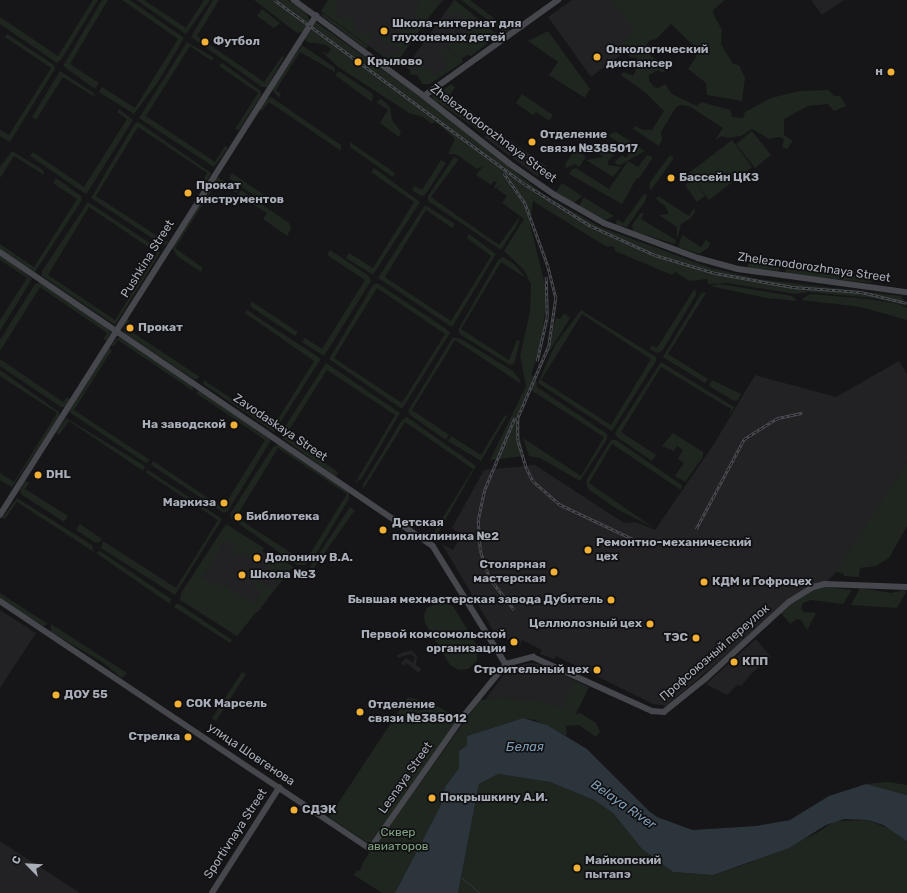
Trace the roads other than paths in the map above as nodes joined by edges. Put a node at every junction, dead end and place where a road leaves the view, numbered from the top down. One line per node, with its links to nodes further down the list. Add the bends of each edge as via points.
1 (294, 0): 3 (main road, Zheleznodorozhnaya Street)
2 (558, 0): 4 (main road)
3 (316, 16): 4 (main road, Zheleznodorozhnaya Street); 7 (main road, Pushkina Street)
4 (424, 96): 6 (main road, Zheleznodorozhnaya Street, via 538,184 588,215 625,232 738,269)
5 (0, 252): 7 (main road, Zavodaskaya Street)
6 (907, 292)
7 (116, 331): 8 (main road, Pushkina Street); 11 (main road, Zavodaskaya Street, via 433,546)
8 (0, 515)
9 (907, 587): 11 (main road, Профсоюзный переулок, via 825,584 801,592 705,679 664,712 652,711 533,657)
10 (0, 601): 12 (main road, улица Шовгенова)
11 (506, 664): 13 (main road, Lesnaya Street, via 462,718)
12 (279, 788): 13 (main road, улица Шовгенова); 14 (main road, Sportivnaya Street)
13 (370, 849)
14 (212, 893)

